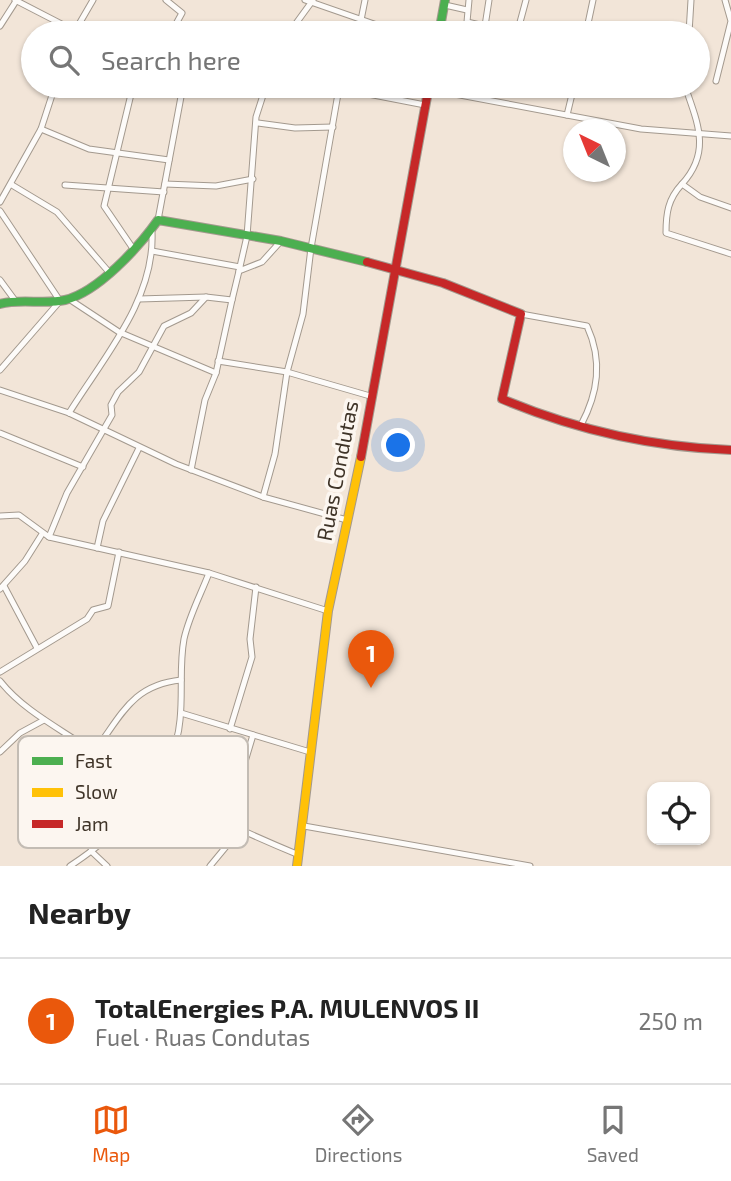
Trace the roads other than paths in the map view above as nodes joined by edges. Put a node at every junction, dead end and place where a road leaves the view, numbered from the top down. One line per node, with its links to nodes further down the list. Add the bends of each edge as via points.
1 (16, 0): 16 (street); 27 (street)
2 (93, 0): 17 (street)
3 (166, 0): 18 (street, via 180,7)
4 (305, 0): 12 (street)
5 (365, 0): 15 (street)
6 (469, 0): 14 (street)
7 (489, 0): 23 (street)
8 (526, 0): 24 (street)
9 (593, 0): 25 (street)
10 (691, 0): 26 (street)
11 (725, 0): 28 (street, via 731,22)
12 (312, 1): 15 (street); 19 (street)
13 (445, 3): 14 (street); 21 (street)
14 (467, 10): 22 (street)
15 (361, 20): 20 (street)
16 (56, 21)
17 (82, 21)
18 (178, 21)
19 (298, 21)
20 (364, 21)
21 (441, 21)
22 (467, 21)
23 (486, 21)
24 (520, 21)
25 (589, 21)
26 (690, 21)
27 (0, 26)
28 (716, 81)
29 (51, 98): 43 (street)
30 (130, 98): 46 (street)
31 (181, 98): 47 (street)
32 (261, 98): 41 (street)
33 (337, 98): 42 (street)
34 (390, 98): 39 (street)
35 (426, 98): 39 (street, Ruas Condutas)
36 (483, 98): 40 (street)
37 (572, 98): 40 (street)
38 (689, 98): 44 (street)
39 (425, 105): 68 (street, Ruas Condutas)
40 (568, 115): 44 (street, via 641,129)
41 (258, 123): 42 (street); 48 (street)
42 (332, 127): 64 (street)
43 (41, 130): 46 (street, via 84,148); 52 (street)
44 (701, 134): 45 (street); 50 (street, via 692,171)
45 (731, 136)
46 (115, 153): 47 (street); 54 (street)
47 (169, 160): 49 (street)
48 (253, 180): 49 (street, via 216,186); 62 (street)
49 (165, 184): 56 (street)
50 (681, 184): 58 (street); 67 (street, via 667,209 666,233)
51 (0, 185): 55 (street)
52 (12, 185): 55 (street); 70 (street, via 57,212)
53 (65, 185): 54 (street)
54 (108, 189): 56 (street); 65 (street, via 105,211)
55 (7, 192): 57 (street)
56 (164, 192): 60 (street)
57 (0, 202)
58 (731, 208)
59 (0, 211): 75 (street)
60 (158, 220): 61 (street); 62 (street)
61 (152, 232): 65 (street); 66 (street)
62 (247, 236): 63 (street); 69 (street)
63 (281, 241): 64 (street); 69 (street, via 262,262)
64 (311, 248): 68 (street); 84 (street, via 303,314)
65 (134, 250): 70 (street)
66 (152, 251): 69 (street); 74 (street)
67 (731, 254)
68 (393, 268): 78 (street); 86 (street, Ruas Condutas)
69 (240, 269): 76 (street)
70 (108, 271): 75 (street)
71 (0, 280): 73 (street)
72 (206, 297): 74 (street); 76 (street); 80 (street, via 191,313 167,323)
73 (14, 299): 75 (street); 77 (street)
74 (139, 299): 79 (street)
75 (64, 300): 79 (street); 82 (street)
76 (232, 300): 81 (street)
77 (0, 304)
78 (522, 314): 88 (street, via 587,326 594,343 596,394); 88 (street, via 502,398)
79 (119, 332): 80 (street); 87 (street)
80 (154, 345): 83 (street); 89 (street, via 139,372 118,392)
81 (218, 361): 83 (street); 84 (street)
82 (0, 370)
83 (216, 373): 94 (street, via 205,400)
84 (287, 373): 86 (street); 95 (street, via 275,454)
85 (0, 390): 87 (street)
86 (370, 396): 97 (street, Ruas Condutas)
87 (69, 413): 89 (street)
88 (581, 425): 92 (street, via 672,447)
89 (103, 430): 91 (street); 93 (street)
90 (0, 433): 93 (street)
91 (139, 448): 94 (street); 99 (street, via 103,521)
92 (731, 450)
93 (83, 467): 98 (street)
94 (191, 470): 95 (street)
95 (263, 497): 97 (street)
96 (0, 516): 98 (street, via 19,515)
97 (347, 520): 104 (street, Ruas Condutas)
98 (46, 535): 99 (street); 102 (street)
99 (97, 548): 100 (street)
100 (119, 552): 101 (street); 105 (street, via 108,606 93,610 87,619)
101 (209, 573): 103 (street); 107 (street, via 185,635)
102 (1, 587): 105 (street)
103 (256, 587): 104 (street); 111 (street, via 252,657)
104 (328, 611): 118 (street, Ruas Condutas)
105 (37, 648): 106 (street)
106 (0, 672)
107 (181, 680): 109 (street); 114 (street, via 159,682 138,695)
108 (0, 681): 110 (street)
109 (181, 713): 111 (street); 115 (street)
110 (44, 720): 113 (street); 116 (street, via 20,733)
111 (230, 729): 112 (street)
112 (253, 735): 117 (street); 118 (street)
113 (68, 736)
114 (106, 736)
115 (177, 736)
116 (0, 752)
117 (248, 752)
118 (310, 752): 119 (street, Ruas Condutas)
119 (304, 826): 124 (street, Ruas Condutas); 129 (street)
120 (248, 835): 124 (street)
121 (94, 848): 123 (street)
122 (225, 848): 127 (street)
123 (91, 851): 125 (street); 126 (street)
124 (299, 855): 128 (street, Ruas Condutas)
125 (70, 866)
126 (107, 866)
127 (210, 866)
128 (297, 866)
129 (530, 866)

